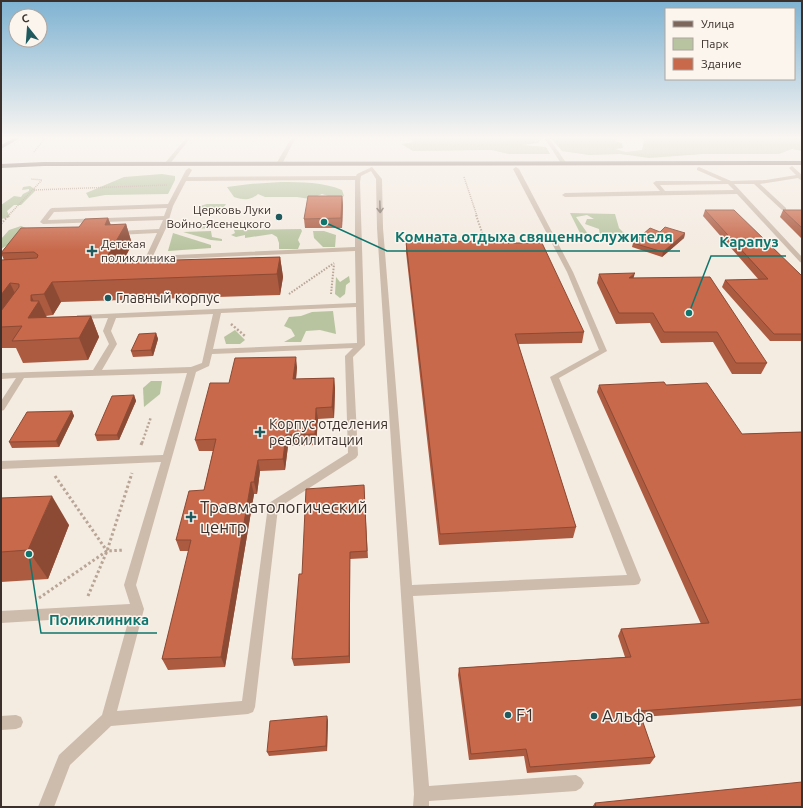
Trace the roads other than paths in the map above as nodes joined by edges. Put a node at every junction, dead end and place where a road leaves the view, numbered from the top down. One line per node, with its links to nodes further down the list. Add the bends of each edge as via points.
1 (186, 175): 8 (lane)
2 (360, 175): 7 (lane)
3 (375, 175): 36 (lane, one-way to 36, via 379,180 380,228)
4 (519, 175): 36 (lane, via 570,272 603,351 554,377 635,580)
5 (712, 175): 9 (lane)
6 (801, 177): 10 (lane)
7 (358, 178): 8 (lane); 19 (lane)
8 (182, 182): 14 (lane)
9 (729, 182): 10 (lane); 11 (lane, via 656,183); 12 (lane)
10 (755, 182): 15 (lane)
11 (663, 192): 12 (lane); 13 (lane)
12 (737, 192): 21 (lane)
13 (565, 195)
14 (170, 206): 16 (lane); 16 (lane, via 52,210 43,222)
15 (784, 209)
16 (167, 218): 17 (lane)
17 (161, 231): 18 (lane); 20 (lane)
18 (109, 233)
19 (359, 249): 20 (lane); 23 (lane)
20 (148, 258): 22 (lane)
21 (802, 261)
22 (143, 270)
23 (360, 305): 24 (lane); 27 (lane)
24 (217, 312): 25 (lane); 28 (lane)
25 (113, 316): 26 (lane); 30 (lane, via 107,330 112,344)
26 (75, 318)
27 (361, 345): 28 (lane); 39 (lane, via 349,356 353,455 273,506 248,707)
28 (209, 352): 29 (lane, via 206,364)
29 (192, 370): 30 (lane); 34 (lane)
30 (96, 373): 31 (lane)
31 (22, 375): 32 (lane); 33 (lane)
32 (1, 376)
33 (1, 408)
34 (167, 458): 35 (lane); 37 (lane, via 130,585)
35 (1, 465)
36 (408, 591): 43 (lane)
37 (138, 609): 38 (lane); 39 (lane)
38 (1, 617)
39 (108, 719): 44 (lane, via 64,760)
40 (16, 722): 41 (lane)
41 (1, 724)
42 (576, 783): 43 (lane)
43 (421, 800)
44 (46, 807)

